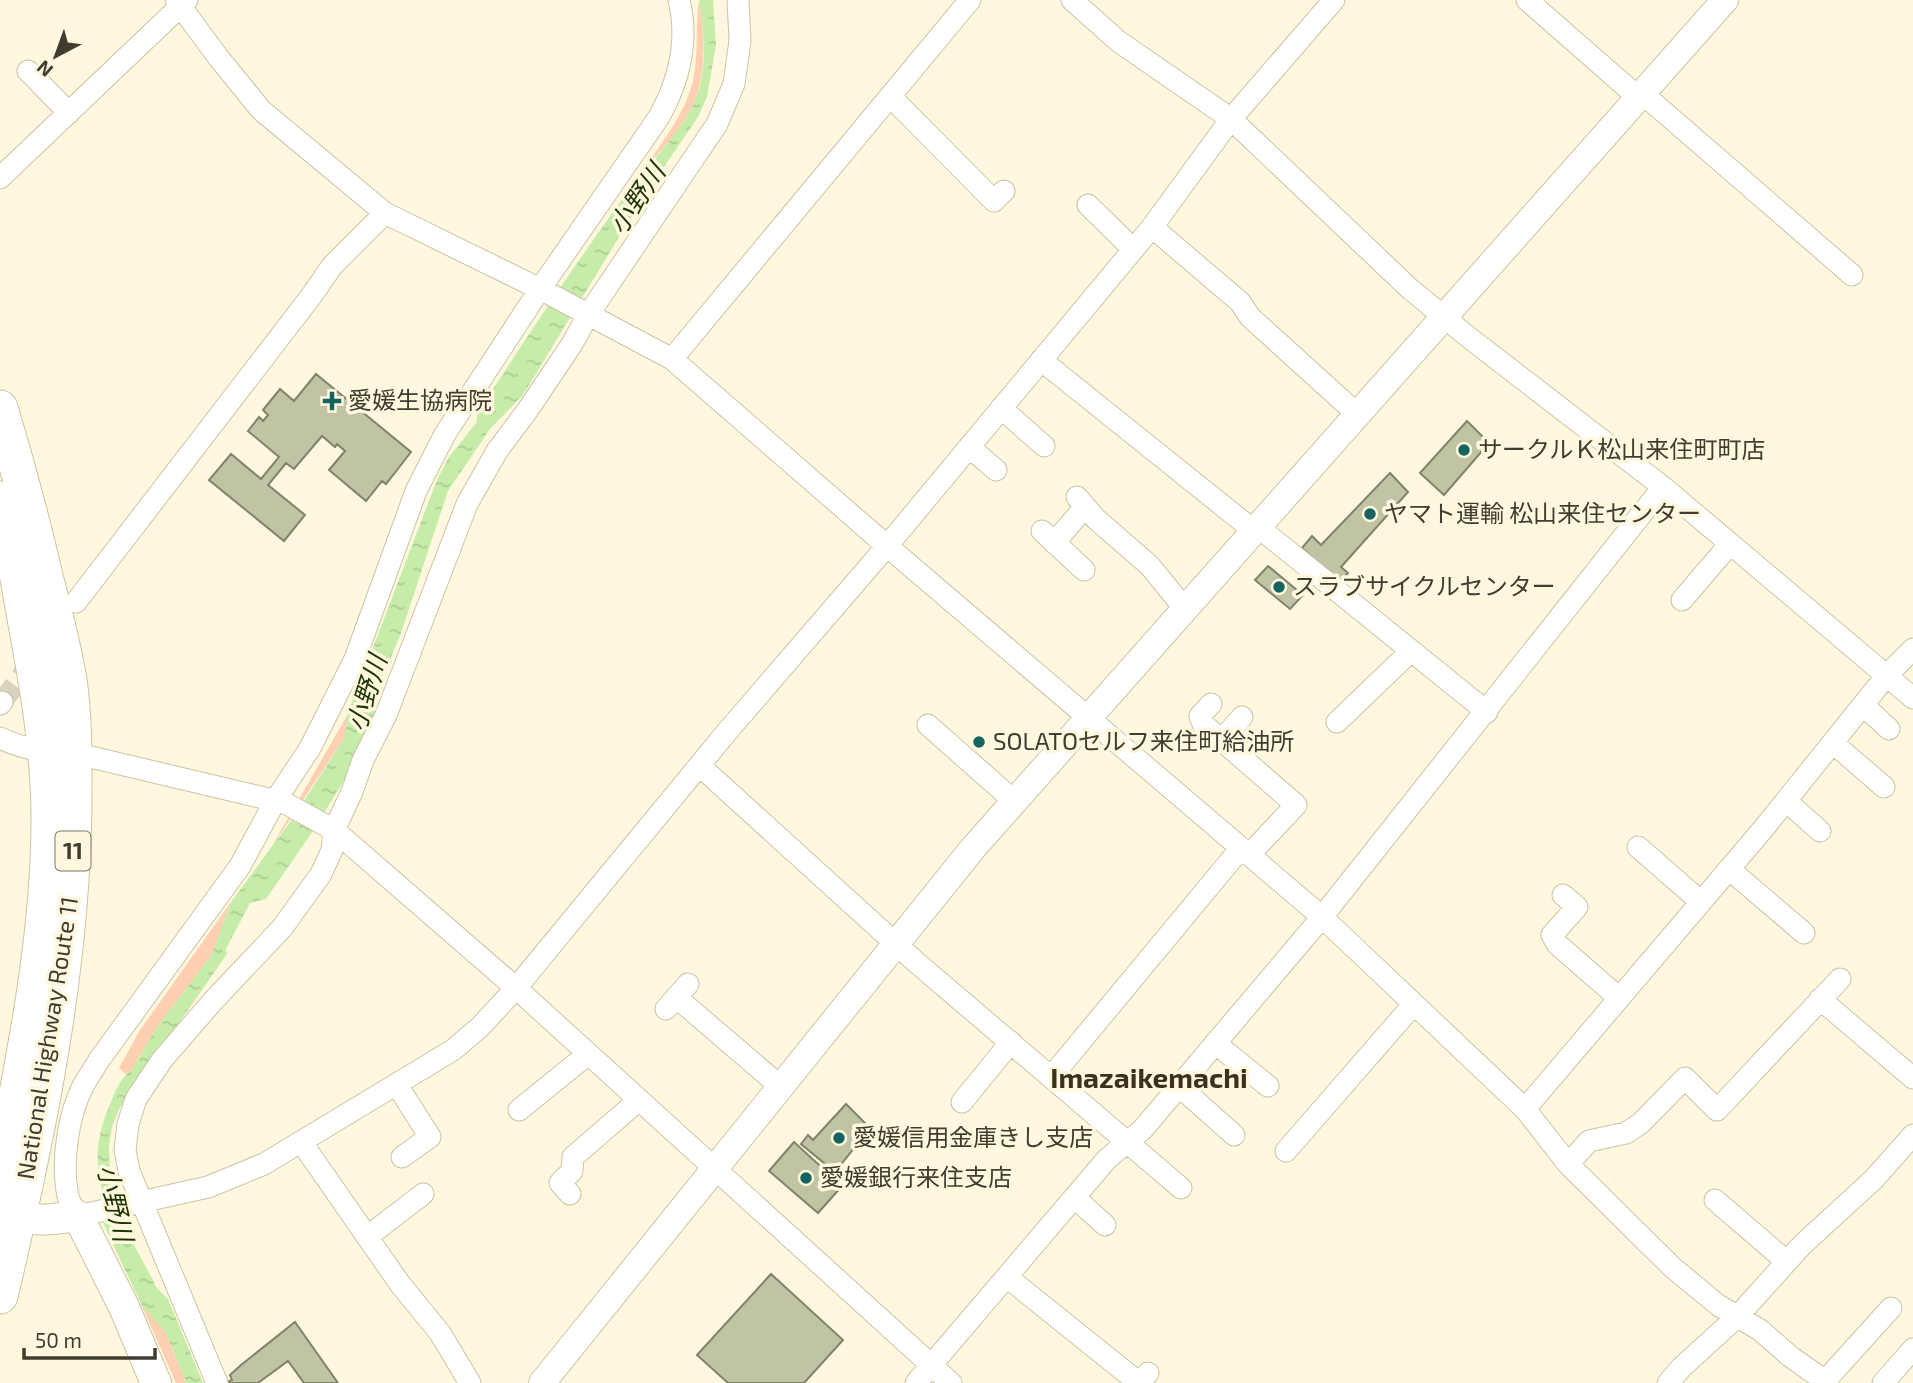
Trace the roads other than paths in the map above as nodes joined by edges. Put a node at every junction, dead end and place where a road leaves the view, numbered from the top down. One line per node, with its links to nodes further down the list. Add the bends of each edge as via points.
1 (679, 0): 21 (street, via 683,42 670,96)
2 (738, 0): 22 (street, via 740,41 734,85 716,124)
3 (970, 0): 10 (street)
4 (1072, 0): 13 (street, via 1118,41)
5 (1334, 0): 13 (street)
6 (1527, 0): 11 (street)
7 (1725, 0): 11 (street)
8 (181, 2): 12 (street); 17 (street, via 224,66 261,110)
9 (27, 71): 12 (street)
10 (890, 96): 15 (street, via 994,201); 24 (street)
11 (1641, 96): 20 (street); 23 (street)
12 (69, 113): 14 (street)
13 (1231, 119): 18 (street); 23 (street)
14 (0, 178)
15 (1004, 191)
16 (1087, 205): 19 (street)
17 (385, 213): 21 (street); 39 (street, via 332,266)
18 (1152, 227): 19 (street); 28 (street, via 1240,302 1250,317)
19 (1133, 249): 25 (street)
20 (1852, 275)
21 (543, 290): 22 (street); 60 (street, via 430,463 355,659)
22 (585, 313): 24 (street); 62 (street, via 572,344 497,450 467,504 386,715 352,792)
23 (1444, 317): 28 (street); 32 (street)
24 (673, 359): 36 (street)
25 (1041, 360): 27 (street); 34 (street)
26 (0, 408): 56 (highway, National Highway Route 11 / 11, via 69,680)
27 (1001, 408): 29 (street); 30 (street)
28 (1357, 414): 34 (street)
29 (1044, 446)
30 (969, 447): 31 (street); 36 (street)
31 (996, 470)
32 (1663, 487): 35 (street); 47 (street)
33 (0, 499): 56 (highway, National Highway Route 11 / 11, via 30,642)
34 (1255, 528): 40 (street); 42 (street)
35 (1730, 544): 38 (street); 43 (street)
36 (887, 546): 49 (street); 57 (street)
37 (1084, 570): 40 (street, via 1048,537 1081,502 1150,566)
38 (1682, 600)
39 (76, 602)
40 (1184, 608): 49 (street)
41 (1913, 649): 43 (street)
42 (1411, 651): 47 (street); 50 (street)
43 (1887, 675): 44 (street); 46 (street)
44 (1913, 698)
45 (1210, 704): 54 (street, via 1200,716)
46 (1863, 705): 52 (street); 55 (street)
47 (1487, 712): 69 (street)
48 (1242, 717): 54 (street)
49 (1087, 718): 59 (street); 65 (street)
50 (1337, 722)
51 (928, 725): 59 (street)
52 (1889, 729)
53 (0, 738): 56 (street, via 17,747)
54 (1222, 740): 65 (street, via 1296,805)
55 (1833, 743): 58 (street); 61 (street)
56 (60, 752): 60 (street); 99 (highway, National Highway Route 11 / 11, via 49,817 44,917); 106 (highway, National Highway Route 11 / 11, via 73,866 70,916 43,1095)
57 (700, 766): 71 (street); 73 (street)
58 (1884, 787)
59 (1014, 801): 71 (street)
60 (280, 802): 62 (street); 107 (street, via 240,866 82,1088 72,1117 66,1191 69,1202)
61 (1786, 802): 63 (street); 66 (street)
62 (329, 827): 73 (street); 105 (street, via 332,850 321,874 282,928 162,1060 136,1099 125,1150)
63 (1820, 831)
64 (1638, 847): 68 (street)
65 (1245, 851): 69 (street); 81 (street)
66 (1729, 869): 68 (street); 70 (street)
67 (1563, 895): 75 (street, via 1577,907 1552,935)
68 (1701, 902): 75 (street)
69 (1322, 917): 77 (street); 79 (street)
70 (1804, 933)
71 (897, 944): 78 (street); 86 (street)
72 (1840, 979): 76 (street)
73 (516, 988): 80 (street); 83 (street, via 453,1050)
74 (677, 997): 86 (street)
75 (1619, 998): 89 (street)
76 (1820, 999): 82 (street); 97 (street, via 1717,1110 1685,1078 1641,1123 1626,1133 1589,1140)
77 (1413, 1005): 89 (street); 95 (street, via 1309,1112)
78 (1011, 1042): 81 (street); 88 (street)
79 (1215, 1043): 84 (street); 85 (street)
80 (588, 1054): 87 (street); 90 (street)
81 (1052, 1076): 93 (street)
82 (1913, 1078)
83 (397, 1085): 94 (street); 96 (street, via 430,1137)
84 (1179, 1086): 91 (street); 93 (street)
85 (1268, 1086)
86 (781, 1087): 98 (street)
87 (639, 1100): 98 (street); 102 (street, via 573,1157 572,1171 560,1183)
88 (962, 1102)
89 (1524, 1109): 97 (street)
90 (519, 1110)
91 (1234, 1135)
92 (1913, 1135): 110 (street)
93 (1126, 1142): 100 (street); 103 (street)
94 (302, 1143): 105 (street, via 208,1187); 109 (street)
95 (1286, 1151)
96 (402, 1157)
97 (1568, 1164): 114 (street, via 1672,1267)
98 (715, 1170): 116 (street); 122 (street)
99 (0, 1181)
100 (1181, 1188)
101 (423, 1194): 109 (street)
102 (570, 1194)
103 (1075, 1198): 108 (street); 111 (street)
104 (1715, 1200): 110 (street)
105 (141, 1203): 107 (street); 120 (street)
106 (9, 1212): 107 (main road, via 37,1221); 112 (highway, National Highway Route 11 / 11)
107 (83, 1215): 119 (main road)
108 (1105, 1225)
109 (367, 1237): 121 (street, via 440,1333)
110 (1787, 1262): 114 (street)
111 (1007, 1277): 116 (street); 117 (street, via 1139,1383)
112 (0, 1296)
113 (1891, 1308): 118 (street)
114 (1737, 1317): 118 (street); 125 (street)
115 (1913, 1349): 126 (street)
116 (932, 1366): 123 (street); 124 (street)
117 (1148, 1373)
118 (1827, 1382)
119 (156, 1383)
120 (217, 1383)
121 (470, 1383)
122 (542, 1383)
123 (916, 1383)
124 (951, 1383)
125 (1668, 1383)
126 (1883, 1383)

